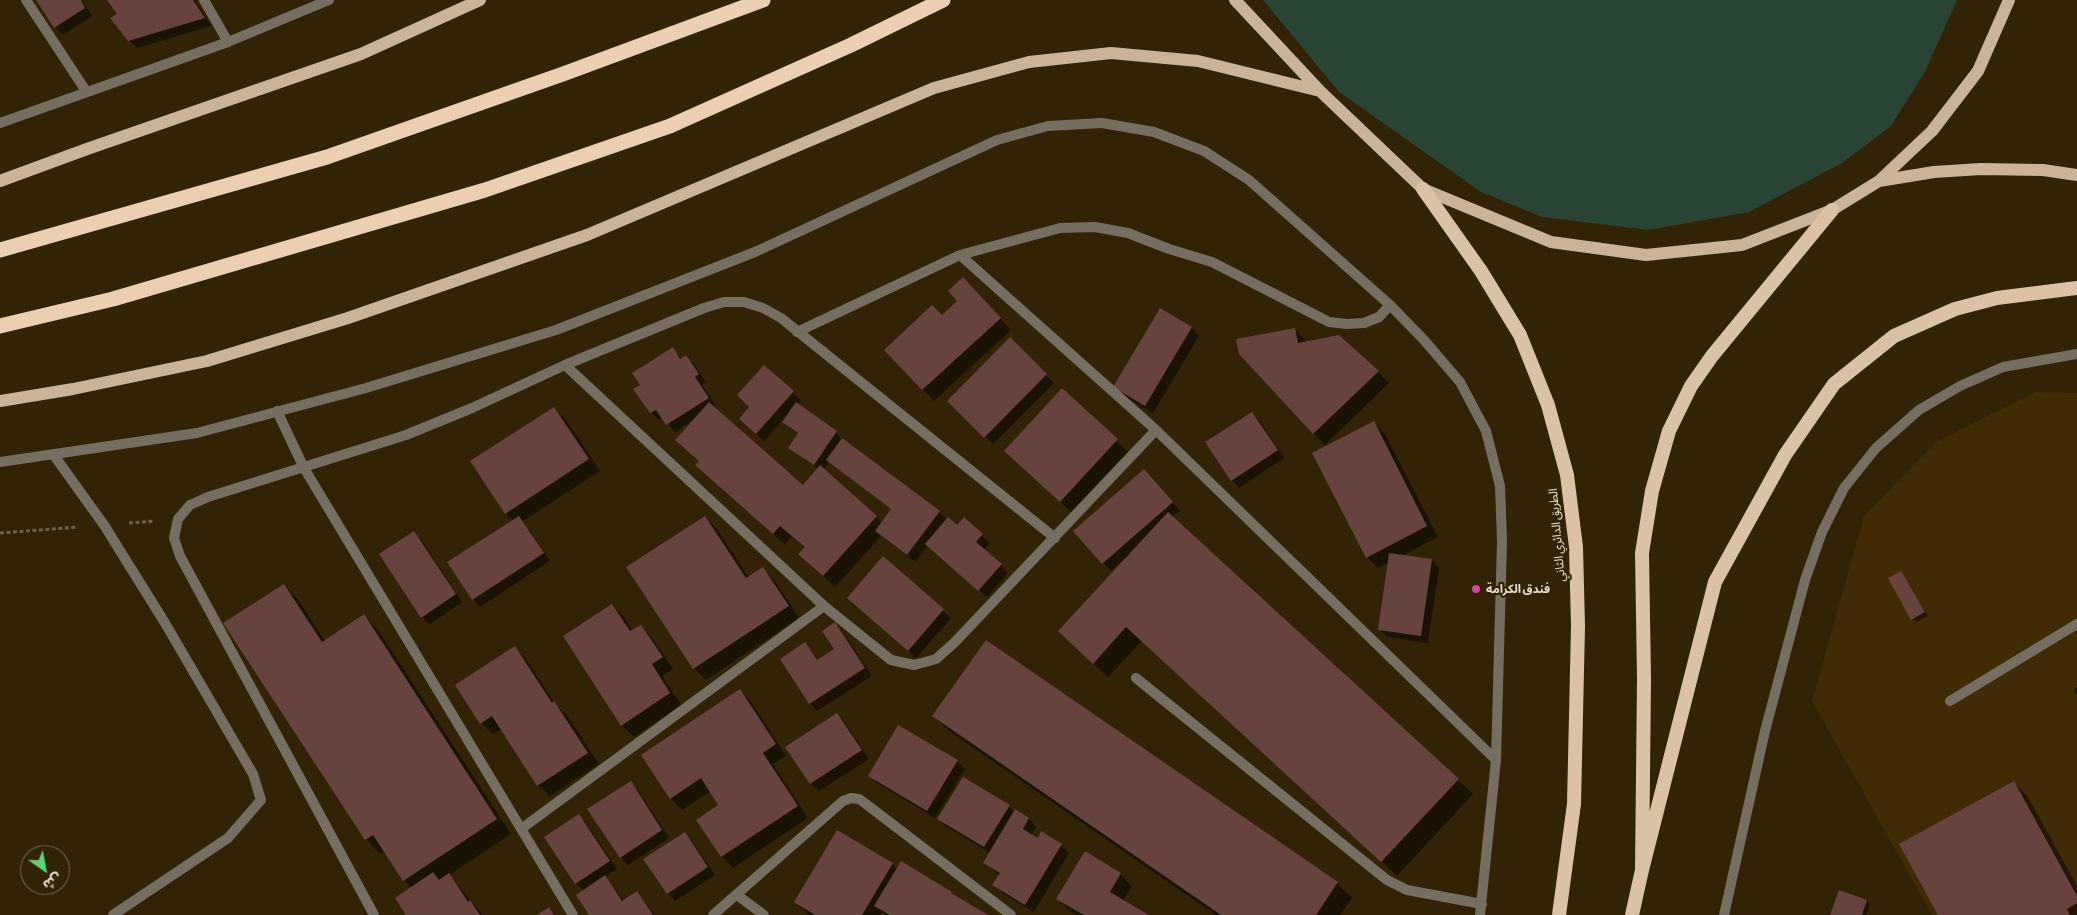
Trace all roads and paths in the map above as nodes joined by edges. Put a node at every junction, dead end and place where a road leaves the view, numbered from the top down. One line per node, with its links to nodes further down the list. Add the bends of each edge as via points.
1 (26, 0): 10 (street)
2 (204, 0): 9 (street)
3 (329, 0): 9 (street)
4 (480, 0): 14 (main road, via 360,54)
5 (763, 0): 18 (highway, via 327,157)
6 (943, 0): 22 (highway, via 670,126 485,190 113,299)
7 (1235, 0): 11 (main road)
8 (2009, 0): 15 (main road, via 1978,71 1932,131)
9 (228, 42): 10 (street)
10 (86, 91): 12 (street)
11 (1320, 91): 16 (main road); 26 (main road, via 1198,61 1111,53 1029,62 934,88 588,235 348,318 207,361)
12 (0, 123)
13 (2077, 174): 15 (main road, via 1981,169 1934,172)
14 (0, 181)
15 (1879, 181): 17 (main road)
16 (1423, 189): 17 (main road, via 1551,242 1646,255 1742,245); 49 (highway, الطريق الدائري الثاني, via 1520,335 1548,405 1567,475 1576,547 1578,626 1574,804)
17 (1832, 210): 39 (highway, via 1712,356 1691,386 1669,431 1652,491 1642,553)
18 (0, 250)
19 (960, 255): 21 (street, via 1060,228 1095,228 1128,233 1169,250 1212,262 1330,322 1364,323); 23 (street); 28 (street)
20 (2077, 288): 39 (highway, via 1997,298 1955,309 1894,336 1834,384 1786,455 1715,582)
21 (1390, 305): 27 (street, via 1249,180 1204,151 1154,132 1102,123 1048,126 997,140 755,252 556,330); 37 (street, via 1460,382 1486,431 1500,486 1502,541)
22 (0, 326)
23 (797, 332): 25 (street, via 763,308 744,302 724,302); 32 (street)
24 (2077, 354): 51 (street, via 2003,366 1960,386 1919,410 1876,448 1844,488 1822,532 1804,580)
25 (565, 365): 31 (street, via 406,435); 33 (street)
26 (0, 401)
27 (277, 412): 29 (street, via 197,433); 31 (street)
28 (1156, 430): 32 (street); 37 (street)
29 (54, 454): 30 (street); 42 (street, via 104,525 164,622 253,774 261,800 228,838)
30 (0, 462)
31 (304, 468): 38 (street); 43 (street, via 190,505 178,519 174,538 180,556)
32 (1055, 538): 33 (street, via 936,659 914,665 891,660)
33 (824, 606): 38 (street)
34 (2077, 624): 36 (street)
35 (1136, 678): 41 (street, via 1387,880 1407,890)
36 (1950, 701)
37 (1496, 760): 41 (street)
38 (521, 829): 44 (street)
39 (1642, 870): 50 (highway)
40 (737, 895): 45 (street); 46 (street); 47 (street, via 843,801 851,798 866,804)
41 (1482, 904): 48 (street)
42 (113, 915)
43 (374, 915)
44 (573, 915)
45 (712, 915)
46 (764, 915)
47 (1011, 915)
48 (1480, 915)
49 (1559, 915)
50 (1632, 915)
51 (1724, 915)

